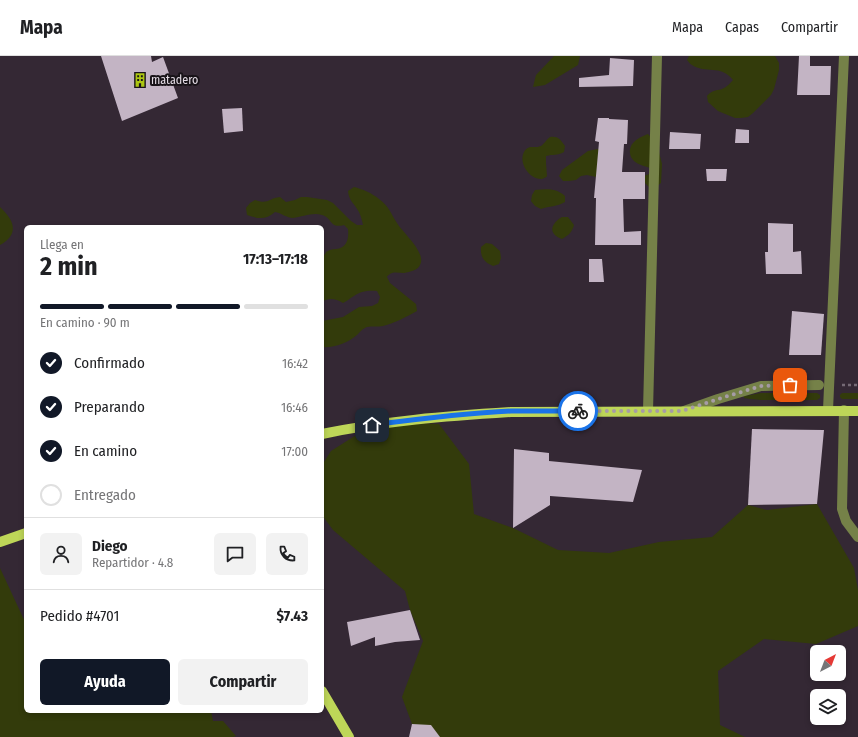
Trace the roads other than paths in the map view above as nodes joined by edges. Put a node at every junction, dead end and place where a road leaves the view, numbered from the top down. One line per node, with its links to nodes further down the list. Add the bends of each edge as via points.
1 (657, 56): 8 (street)
2 (844, 56): 4 (street)
3 (819, 385): 6 (street, via 761,386)
4 (828, 410): 5 (main road); 6 (main road)
5 (844, 410): 7 (main road); 11 (street, via 842,509 846,521)
6 (682, 411): 8 (main road)
7 (858, 411)
8 (648, 412): 9 (main road, via 542,411 455,415)
9 (324, 434)
10 (24, 534): 12 (main road)
11 (858, 537)
12 (0, 542)
13 (324, 694): 14 (main road)
14 (349, 737)

